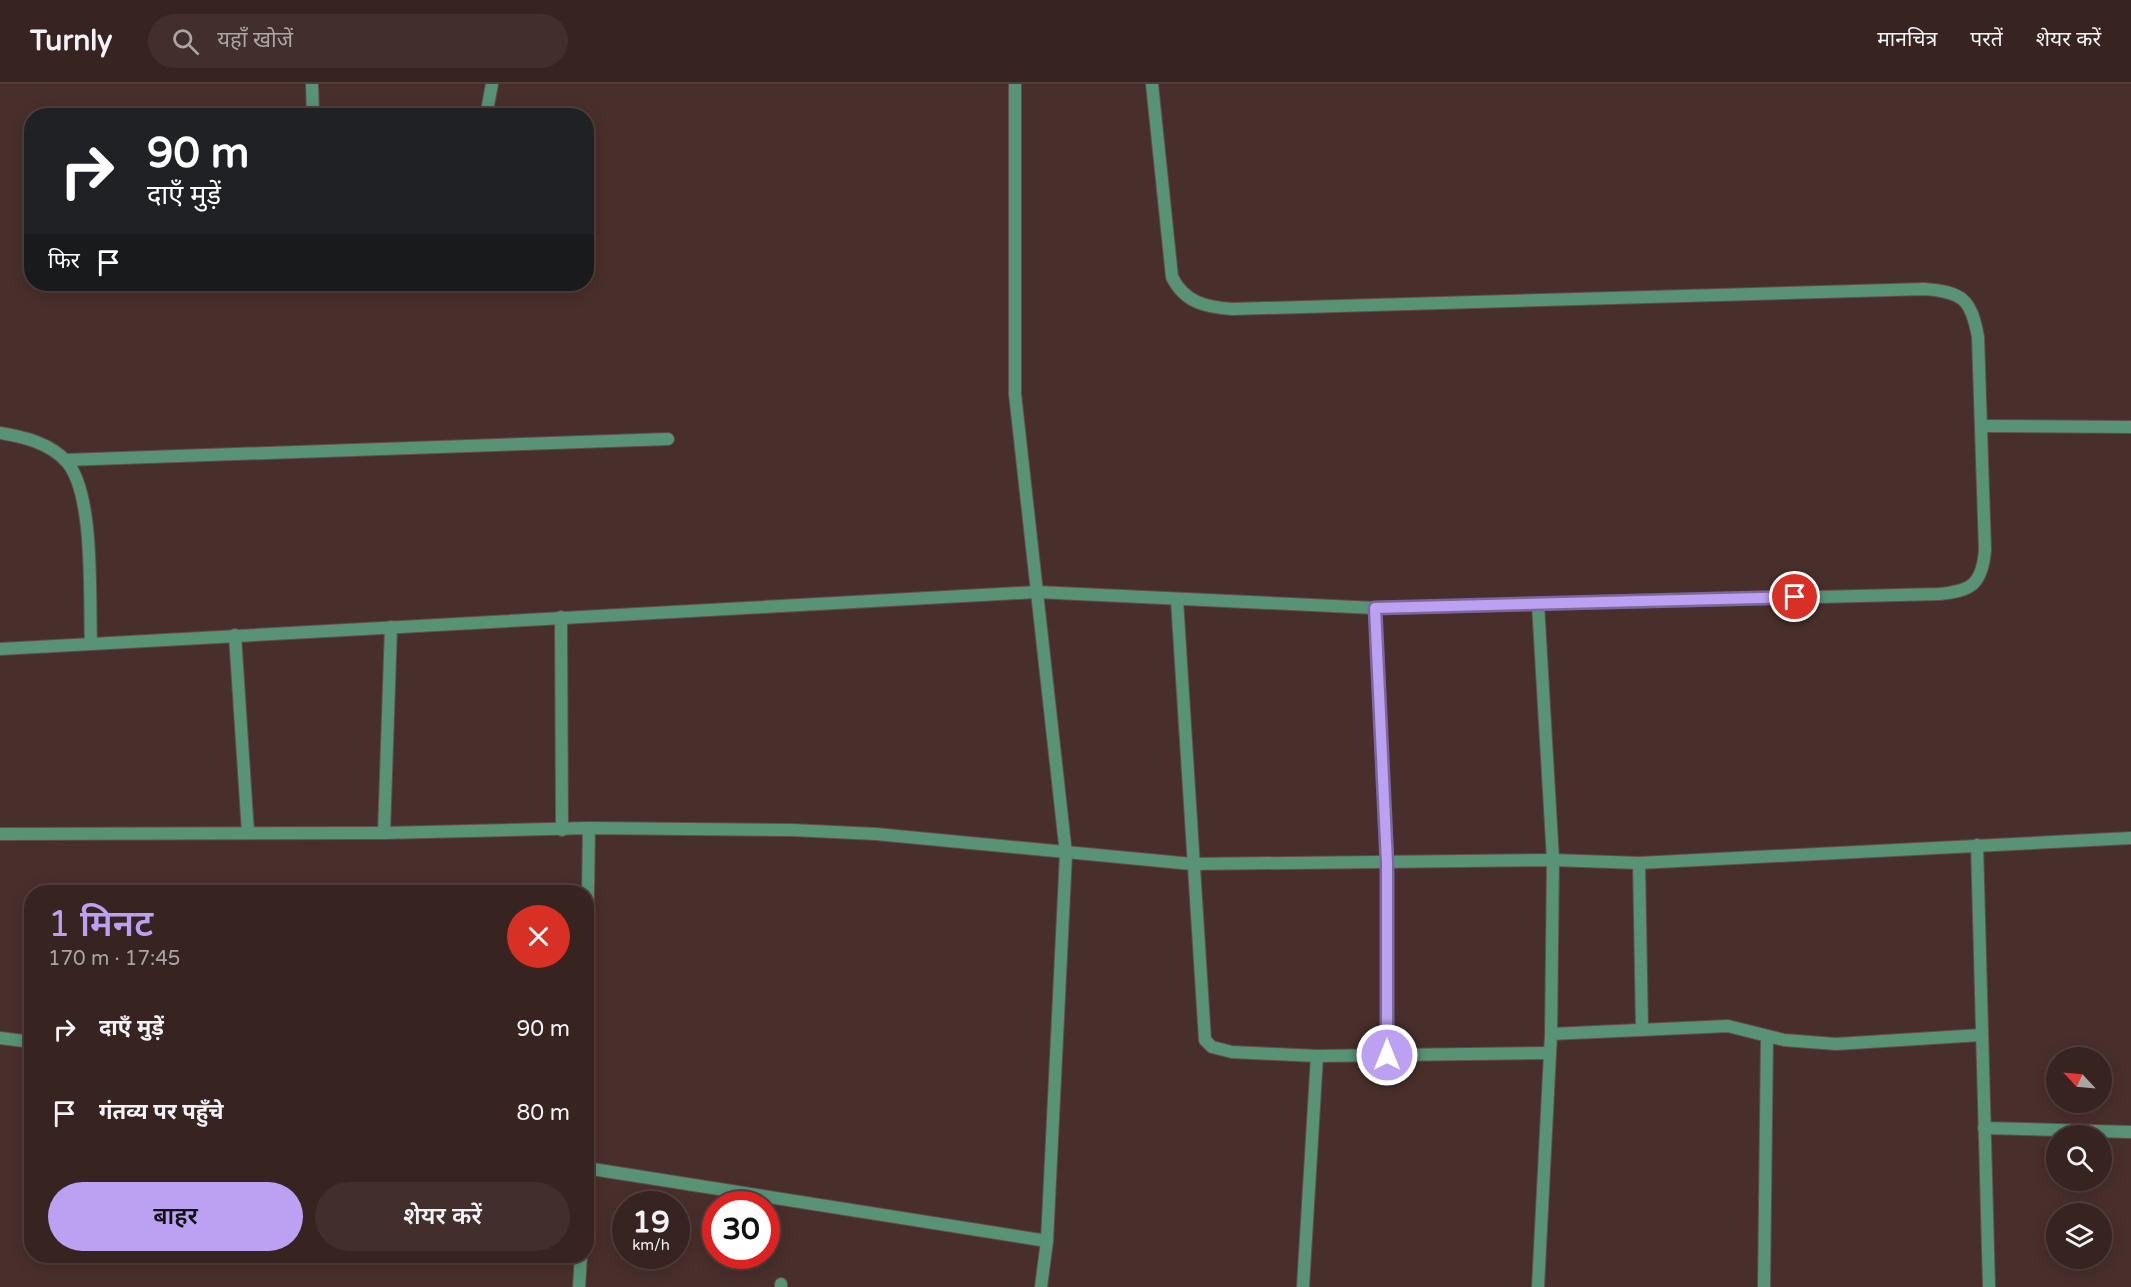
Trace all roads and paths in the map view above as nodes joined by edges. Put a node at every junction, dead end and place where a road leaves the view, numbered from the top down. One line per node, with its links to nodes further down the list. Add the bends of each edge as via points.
1 (312, 84): 5 (street)
2 (492, 84): 6 (street)
3 (1015, 84): 12 (street, via 1015,394)
4 (1152, 84): 7 (street, via 1173,277 1178,288 1200,305 1232,309 1941,290 1967,300 1973,313 1978,337)
5 (313, 108)
6 (488, 108)
7 (1981, 426): 8 (street); 14 (street, via 1984,567 1969,588 1939,594)
8 (2131, 427)
9 (0, 433): 11 (street, via 25,437)
10 (668, 439): 11 (street)
11 (65, 460): 19 (street, via 76,475 85,507)
12 (1037, 592): 13 (street); 16 (street); 28 (street)
13 (1177, 600): 15 (street); 32 (street)
14 (1538, 604): 15 (street); 29 (street)
15 (1375, 608): 30 (street)
16 (561, 617): 17 (street); 22 (street)
17 (391, 627): 18 (street); 24 (street)
18 (236, 635): 19 (street); 23 (street)
19 (91, 644): 20 (street)
20 (0, 649)
21 (589, 828): 22 (street); 28 (street, via 876,834); 33 (street)
22 (562, 830): 24 (street)
23 (248, 833): 24 (street); 25 (street)
24 (384, 833)
25 (0, 834)
26 (2131, 838): 27 (street)
27 (1977, 845): 31 (street); 36 (street)
28 (1066, 854): 32 (street); 46 (street)
29 (1553, 860): 30 (street); 31 (street); 35 (street)
30 (1387, 863): 32 (street); 41 (street)
31 (1639, 863): 34 (street)
32 (1192, 864): 42 (street, via 1205,1040 1221,1051)
33 (588, 885)
34 (1642, 1030): 35 (street); 37 (street, via 1728,1026)
35 (1551, 1034): 40 (street)
36 (1981, 1035): 37 (street, via 1836,1044); 43 (street)
37 (1767, 1036): 52 (street)
38 (0, 1038): 39 (street)
39 (24, 1041)
40 (1550, 1053): 41 (street); 51 (street)
41 (1387, 1055): 42 (street)
42 (1317, 1056): 50 (street)
43 (1984, 1128): 44 (street); 53 (street)
44 (2131, 1131)
45 (594, 1169): 46 (street)
46 (1047, 1242): 49 (street)
47 (581, 1263): 48 (street)
48 (579, 1287)
49 (1041, 1287)
50 (1303, 1287)
51 (1538, 1287)
52 (1764, 1287)
53 (1989, 1287)

